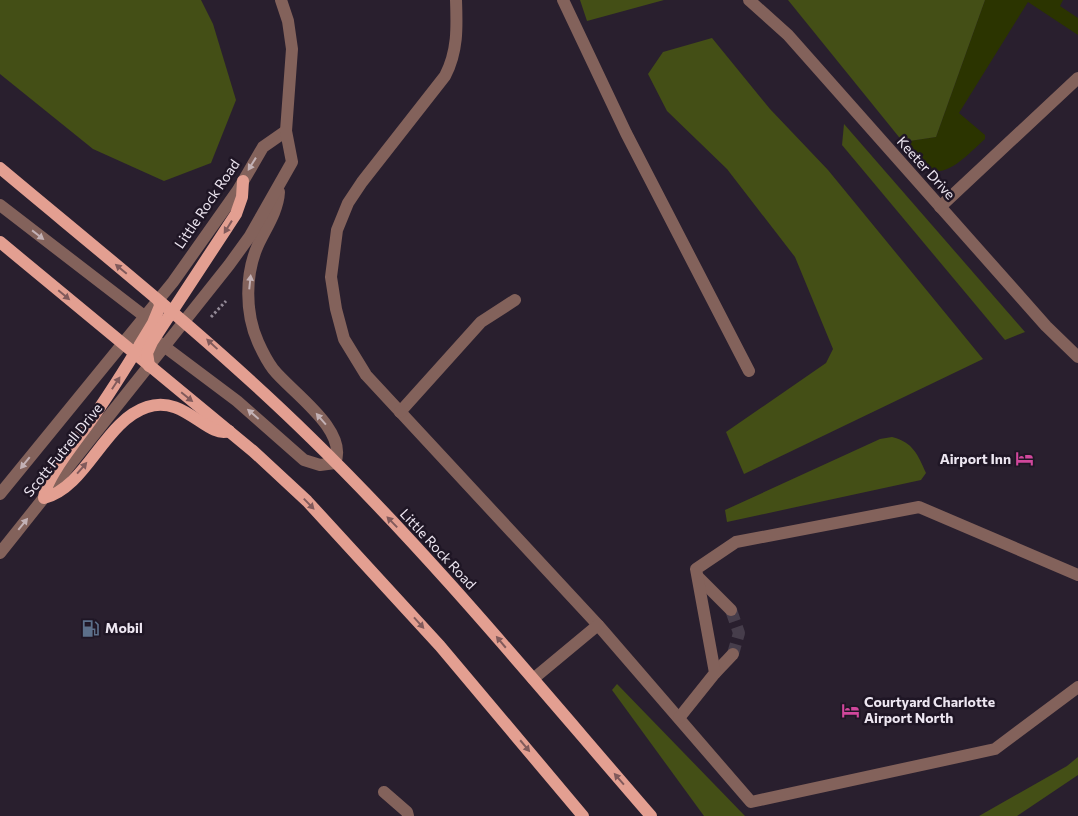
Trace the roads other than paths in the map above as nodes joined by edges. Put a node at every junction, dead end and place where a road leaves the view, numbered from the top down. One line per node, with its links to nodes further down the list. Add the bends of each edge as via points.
1 (281, 0): 6 (street, via 292,49)
2 (456, 0): 24 (street, via 457,32 452,62 445,76 348,203 337,230 333,254 331,277 344,339 366,375)
3 (563, 0): 23 (street, via 626,133)
4 (749, 0): 11 (street, Keeter Drive, via 788,35)
5 (1078, 78): 11 (street)
6 (286, 131): 8 (street, Little Rock Road, one-way to 8, via 263,148); 9 (street, via 292,162)
7 (0, 168): 13 (main road, one-way to 7)
8 (243, 181): 13 (street, Little Rock Road); 15 (main road, one-way to 15, via 236,214)
9 (278, 185): 16 (street, via 250,236); 26 (street, one-way to 9, via 337,447 330,430 273,368 251,324 248,298 252,264 274,212 279,196)
10 (0, 205): 17 (street, one-way to 17)
11 (940, 207): 21 (street, Keeter Drive)
12 (0, 242): 18 (main road, one-way to 18)
13 (159, 300): 15 (main road, Little Rock Road); 17 (main road)
14 (515, 300): 24 (street, via 481,322)
15 (172, 311): 16 (main road, Little Rock Road); 17 (main road)
16 (185, 321): 17 (street, via 173,330); 19 (street); 26 (main road, Little Rock Road, one-way to 16)
17 (152, 328): 18 (street); 19 (street); 20 (main road); 22 (main road, via 147,353)
18 (123, 344): 20 (main road); 27 (street, Scott Futrell Drive, one-way to 27)
19 (165, 346): 22 (street); 26 (street, one-way to 19, via 320,465 304,460 243,406)
20 (134, 354): 22 (main road); 28 (main road, one-way to 20, via 56,470)
21 (1078, 358)
22 (149, 366): 25 (main road, one-way to 25); 28 (street, Scott Futrell Drive)
23 (749, 371)
24 (400, 412): 33 (street)
25 (229, 431): 28 (main road, one-way to 25, via 60,491 119,427 147,407 176,407 210,428); 41 (main road, one-way to 41, via 281,476 338,534 440,646)
26 (336, 463): 36 (main road, Little Rock Road, one-way to 26, via 442,575)
27 (0, 494)
28 (44, 498): 29 (street, Scott Futrell Drive, one-way to 28)
29 (0, 553)
30 (1078, 575): 31 (street, via 918,507 736,542 696,569)
31 (698, 577): 32 (street); 35 (street)
32 (731, 610)
33 (598, 625): 36 (street); 38 (street)
34 (733, 654): 35 (street)
35 (715, 673): 38 (street)
36 (533, 679): 42 (main road, Little Rock Road, one-way to 36)
37 (1078, 687): 38 (street, via 995,749 751,802)
38 (679, 718)
39 (384, 792): 40 (street)
40 (408, 816)
41 (583, 816)
42 (651, 816)

